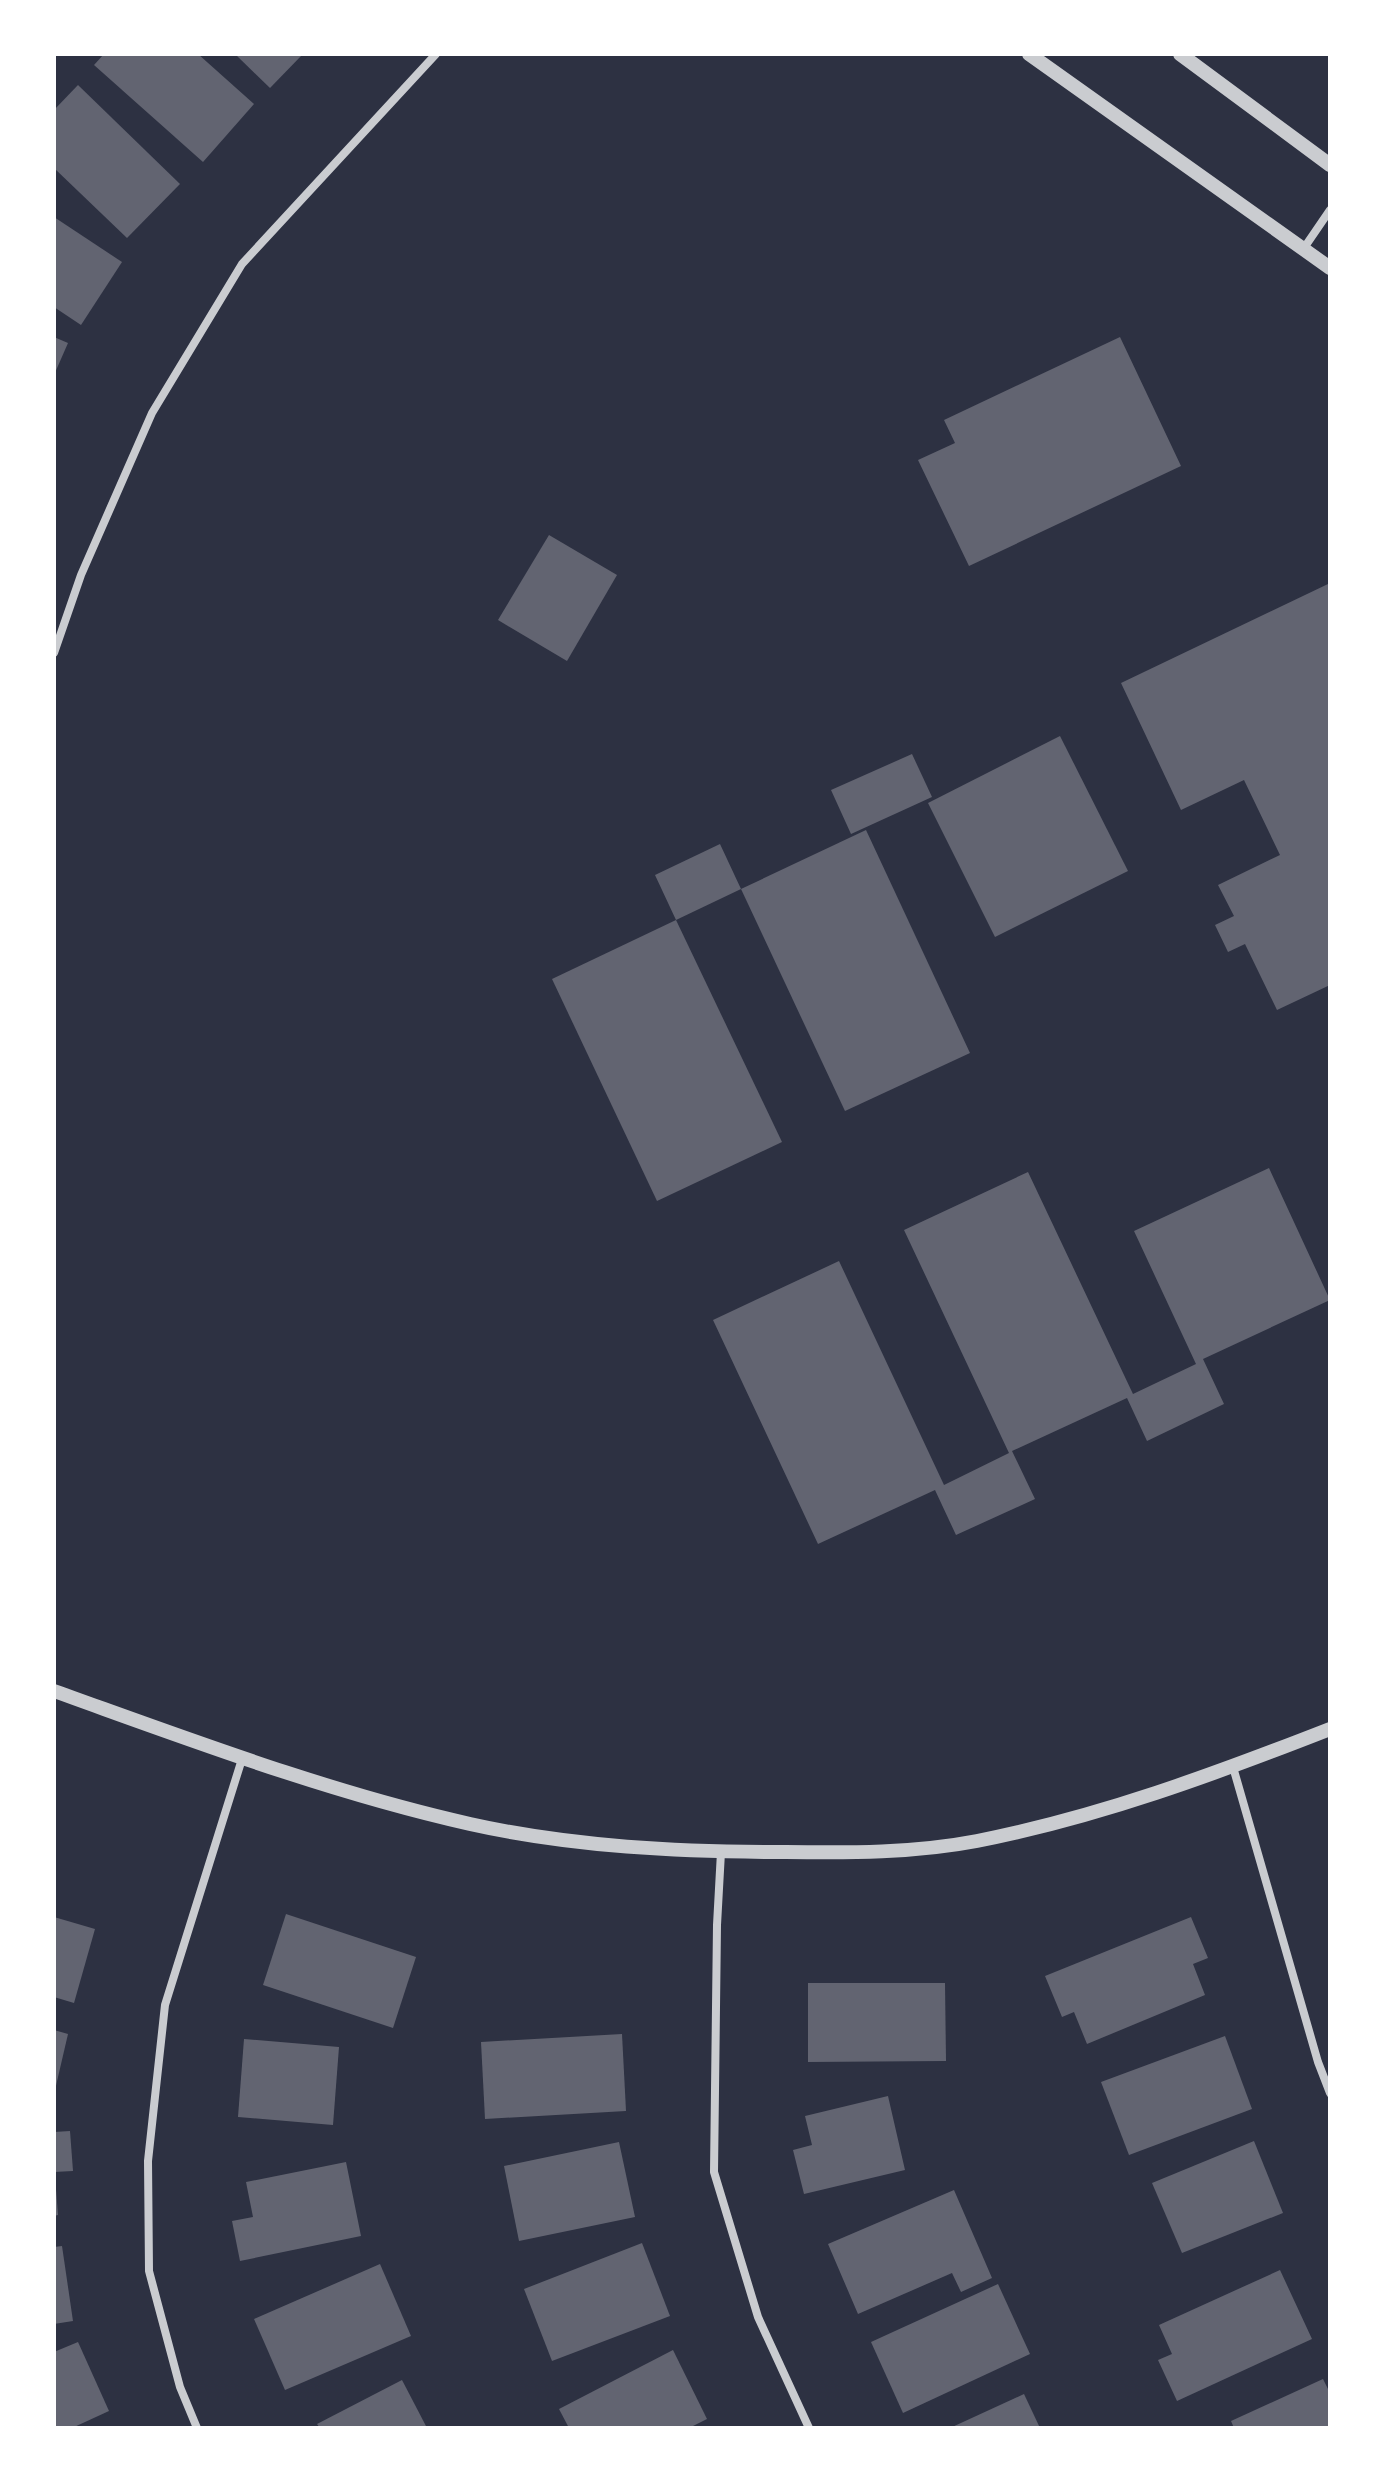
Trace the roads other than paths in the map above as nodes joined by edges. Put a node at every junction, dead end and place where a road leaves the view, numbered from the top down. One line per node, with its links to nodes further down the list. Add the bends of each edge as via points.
1 (436, 54): 8 (street, via 242,264 152,413 81,575)
2 (1029, 54): 6 (street)
3 (1180, 54): 4 (street)
4 (1330, 165)
5 (1330, 210): 6 (street)
6 (1304, 248): 7 (street)
7 (1330, 268)
8 (54, 653)
9 (54, 1691): 11 (street)
10 (1330, 1729): 12 (street)
11 (242, 1759): 13 (street, via 472,1825 600,1845); 15 (street, via 165,2005 148,2161 149,2271 180,2387)
12 (1233, 1767): 13 (street, via 1106,1810 975,1841 865,1853); 14 (street)
13 (721, 1852): 16 (street, via 714,2172 758,2317)
14 (1330, 2093)
15 (197, 2428)
16 (809, 2428)

